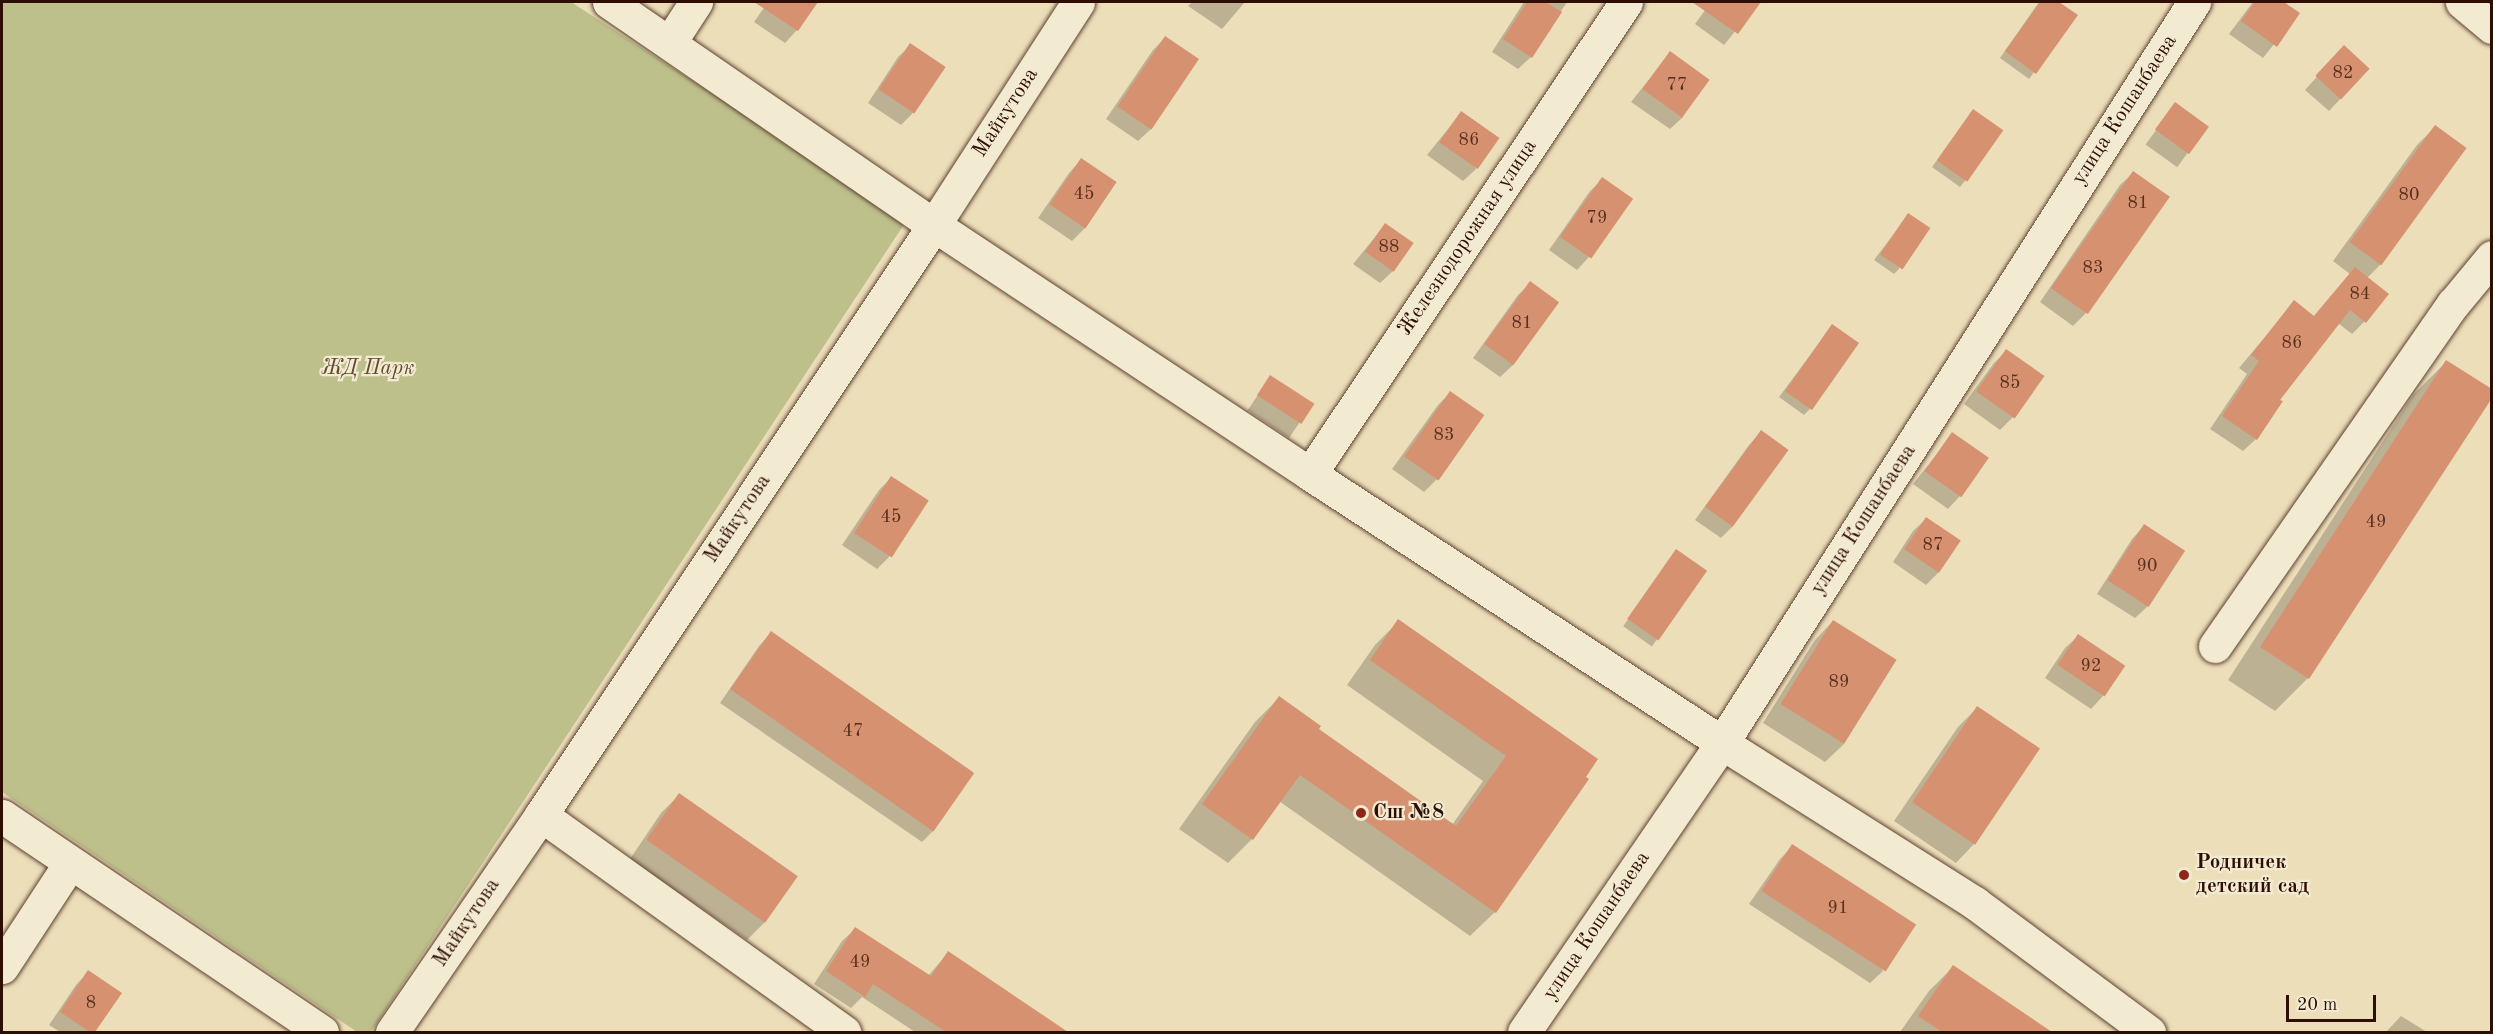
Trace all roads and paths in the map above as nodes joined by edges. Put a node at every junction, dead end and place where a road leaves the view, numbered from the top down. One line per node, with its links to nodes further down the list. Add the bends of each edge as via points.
1 (609, 2): 8 (street)
2 (696, 2): 8 (street)
3 (1078, 2): 9 (street, Майкутова)
4 (1626, 2): 11 (street, Железнодорожная улица)
5 (2194, 2): 13 (street, улица Кошанбаева)
6 (2462, 2): 7 (street)
7 (2492, 27)
8 (670, 42): 9 (street)
9 (934, 225): 11 (street); 14 (street, Майкутова)
10 (2492, 257): 12 (street, via 2453,304)
11 (1310, 474): 13 (street)
12 (2214, 646)
13 (1722, 743): 21 (street, улица Кошанбаева); 22 (street, via 1975,903)
14 (541, 815): 19 (street, Майкутова); 20 (street)
15 (2, 816): 16 (street)
16 (70, 863): 17 (street); 18 (street)
17 (2, 967)
18 (322, 1032)
19 (392, 1032)
20 (844, 1032)
21 (1524, 1032)
22 (2150, 1032)

